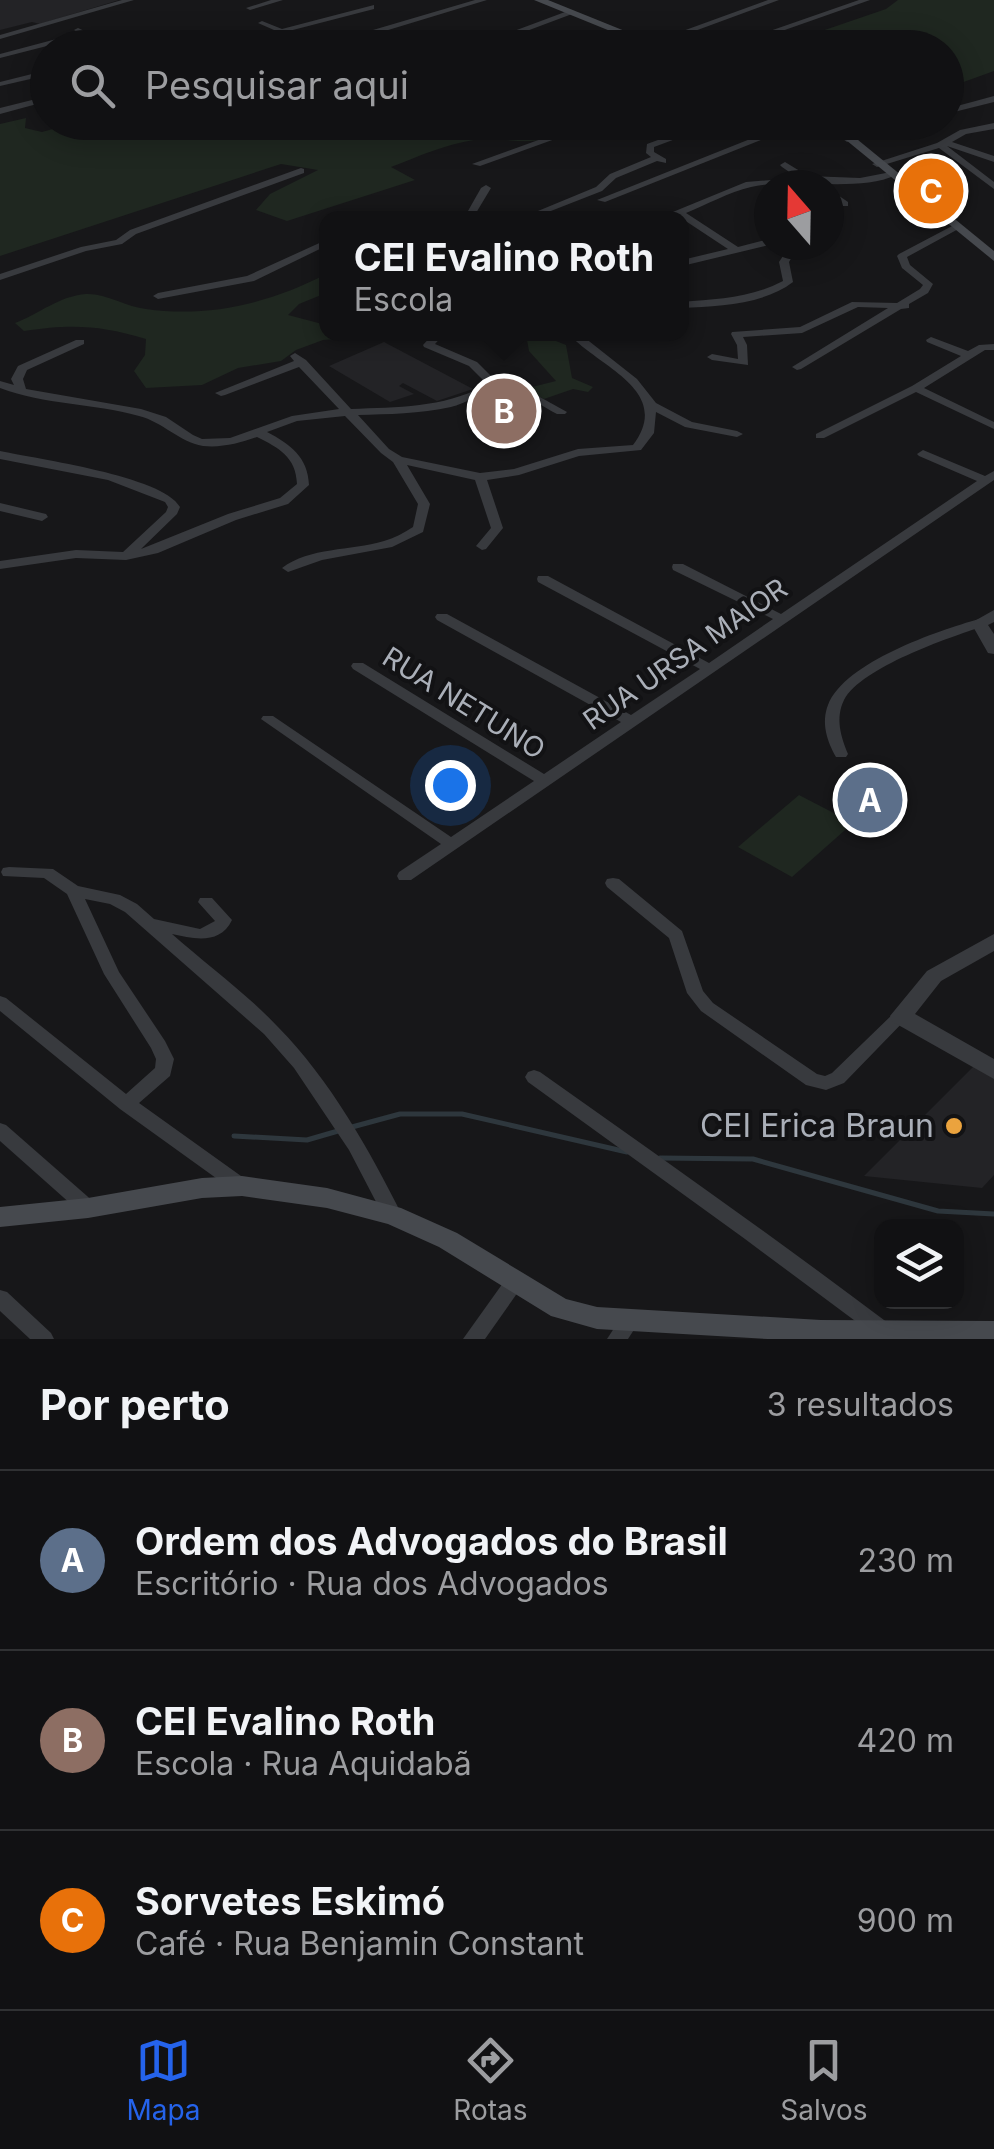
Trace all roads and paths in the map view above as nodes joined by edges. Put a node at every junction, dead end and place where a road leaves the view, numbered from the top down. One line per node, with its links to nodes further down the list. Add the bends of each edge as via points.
1 (130, 0): 11 (street)
2 (279, 0): 8 (street)
3 (483, 0): 17 (street)
4 (539, 0): 9 (main road)
5 (776, 0): 13 (street)
6 (866, 0): 20 (street)
7 (370, 7): 16 (street)
8 (250, 8)
9 (568, 14): 18 (street); 19 (main road)
10 (677, 18): 13 (street)
11 (59, 22): 14 (street); 21 (street)
12 (262, 22): 15 (street)
13 (688, 29)
14 (77, 30)
15 (280, 30)
16 (286, 30)
17 (380, 30)
18 (523, 30)
19 (612, 30)
20 (778, 30)
21 (0, 37)
22 (30, 48): 23 (street)
23 (0, 56)
24 (30, 76): 25 (street)
25 (0, 84)
26 (994, 98): 28 (street)
27 (30, 103): 29 (street)
28 (964, 107)
29 (0, 109)
30 (994, 126): 31 (street)
31 (964, 132)
32 (546, 140): 40 (street)
33 (667, 140): 38 (street, via 650,146)
34 (753, 140): 43 (street)
35 (849, 140): 41 (main road)
36 (947, 140): 37 (street)
37 (941, 143): 39 (street); 41 (street); 49 (street)
38 (657, 158): 43 (street); 53 (street)
39 (994, 159)
40 (477, 164)
41 (876, 164): 46 (main road)
42 (784, 165): 44 (street)
43 (677, 168): 51 (street)
44 (793, 170)
45 (301, 172): 63 (street, via 119,242)
46 (891, 175): 47 (street); 56 (main road)
47 (844, 181)
48 (754, 184): 54 (street)
49 (994, 186)
50 (486, 188): 52 (street)
51 (602, 200)
52 (472, 211)
53 (544, 211)
54 (686, 211)
55 (689, 220): 59 (street)
56 (957, 227): 60 (main road); 66 (street, via 902,256 928,284)
57 (319, 246): 64 (street, via 250,279)
58 (754, 246): 59 (street)
59 (736, 250): 62 (street)
60 (994, 256)
61 (785, 260): 65 (street, via 788,282 771,291)
62 (689, 261)
63 (0, 277)
64 (158, 296)
65 (689, 305)
66 (905, 306): 73 (street, via 856,304 802,330 736,334 744,363); 74 (street)
67 (931, 340): 72 (street)
68 (431, 341): 76 (street, via 474,364)
69 (583, 341): 80 (street)
70 (80, 342): 78 (street, via 22,368 16,379)
71 (994, 347): 72 (street)
72 (968, 355): 77 (street)
73 (712, 358)
74 (797, 367)
75 (0, 384): 78 (street)
76 (492, 384): 81 (street, via 447,403); 82 (street, via 516,388)
77 (916, 388): 83 (street); 86 (street)
78 (21, 391): 84 (street, via 155,417 199,442)
79 (222, 393): 81 (street, via 298,359)
80 (651, 404): 85 (street, via 689,426); 90 (street, via 646,439 637,448 578,453)
81 (350, 412): 84 (street, via 299,417); 89 (street)
82 (561, 412)
83 (994, 426)
84 (261, 434): 95 (street, via 296,457 304,475 299,490)
85 (737, 434)
86 (820, 436)
87 (923, 454): 91 (street)
88 (0, 455): 95 (street, via 111,477 170,500 171,514)
89 (398, 460): 90 (street); 98 (street, via 424,504 419,529 386,548 318,556)
90 (480, 477): 94 (street, via 497,528)
91 (990, 478): 101 (street, RUA URSA MAIOR)
92 (0, 507): 93 (street)
93 (42, 517)
94 (482, 546)
95 (126, 556): 96 (street, via 76,554)
96 (0, 565)
97 (678, 566): 101 (street)
98 (288, 568)
99 (543, 579): 105 (street)
100 (442, 616): 107 (street)
101 (780, 618): 105 (street, RUA URSA MAIOR)
102 (987, 619): 103 (street); 108 (street, via 937,637 845,689 831,722)
103 (994, 649)
104 (358, 666): 109 (street, RUA NETUNO)
105 (708, 668): 107 (street, RUA URSA MAIOR)
106 (268, 718): 110 (street)
107 (632, 722): 109 (street, RUA URSA MAIOR)
108 (840, 754)
109 (544, 782): 110 (street, RUA URSA MAIOR)
110 (451, 844): 112 (street, RUA URSA MAIOR)
111 (9, 872): 114 (street, via 47,873)
112 (405, 876)
113 (613, 883): 119 (street, via 676,935 695,993 707,1007 812,1080 838,1078)
114 (73, 892): 116 (street, via 114,899); 122 (street, via 112,974 165,1059 164,1071)
115 (206, 902): 116 (street, via 224,920 202,935)
116 (153, 925): 126 (street, via 270,1029 329,1104)
117 (994, 940): 119 (street, via 934,976)
118 (0, 1002): 122 (street)
119 (901, 1016): 120 (street)
120 (994, 1070)
121 (534, 1077): 131 (street, via 739,1220)
122 (126, 1104): 124 (street)
123 (0, 1130): 125 (street)
124 (242, 1186): 125 (main road); 126 (main road)
125 (88, 1208): 127 (main road)
126 (393, 1215): 128 (main road)
127 (0, 1217)
128 (515, 1282): 130 (main road); 134 (street)
129 (0, 1298): 133 (street)
130 (623, 1331): 131 (main road)
131 (884, 1332): 132 (main road)
132 (994, 1332)
133 (44, 1339)
134 (473, 1339)

